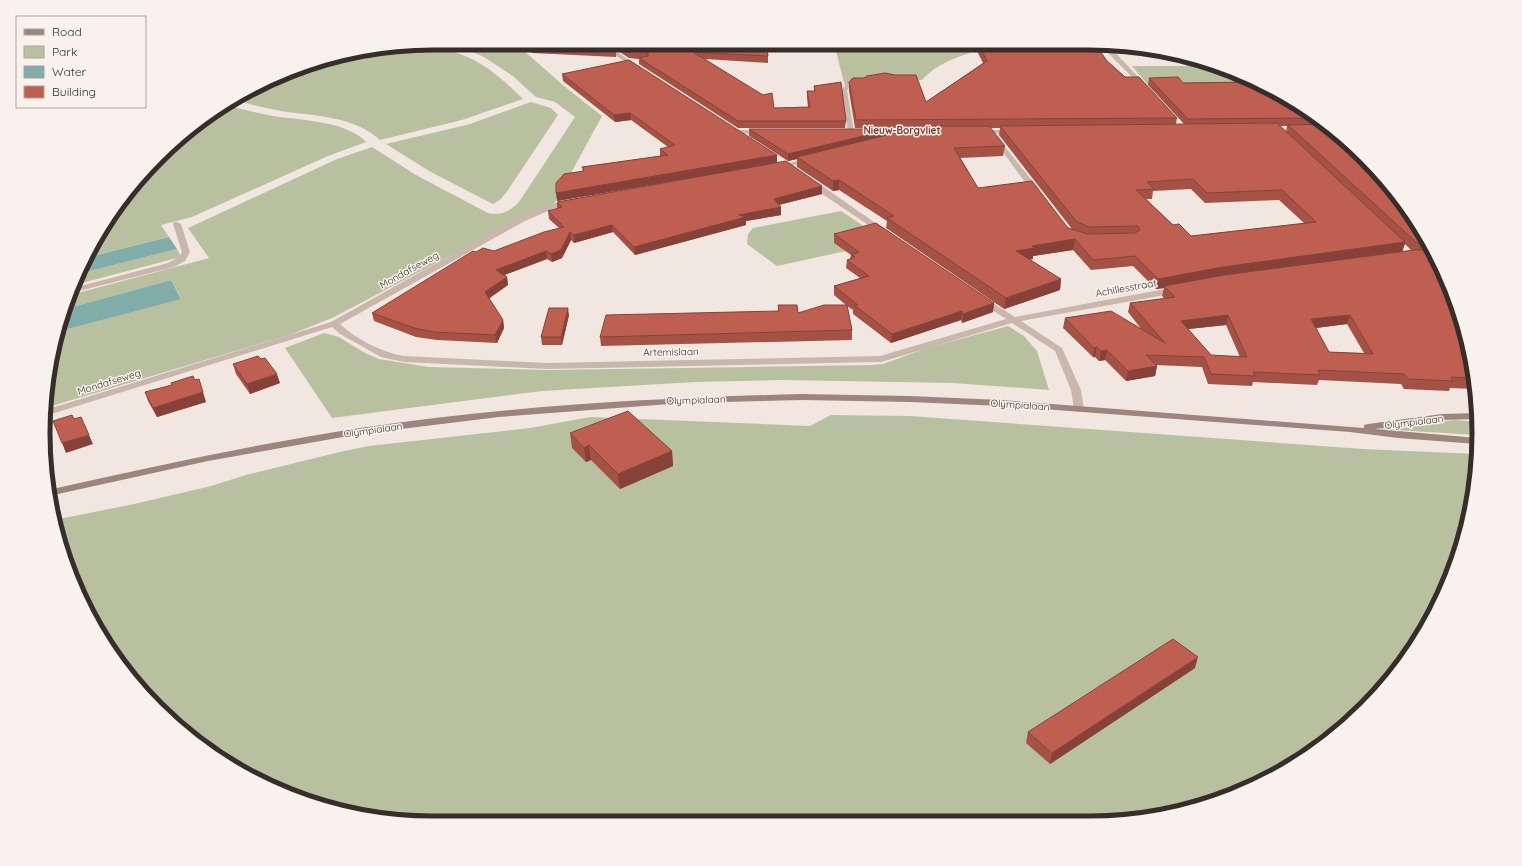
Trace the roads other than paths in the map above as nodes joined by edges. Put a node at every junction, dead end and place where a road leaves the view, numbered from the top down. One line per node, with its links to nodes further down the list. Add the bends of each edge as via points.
1 (612, 50): 3 (street)
2 (1109, 51): 5 (street)
3 (647, 73)
4 (846, 74): 8 (street, via 848,86 844,90)
5 (1148, 90)
6 (767, 132): 14 (street, via 734,130)
7 (844, 132): 8 (street)
8 (851, 132): 9 (street)
9 (859, 132)
10 (875, 132): 15 (street, via 917,132)
11 (977, 132): 12 (street)
12 (991, 132): 13 (street); 21 (street)
13 (1022, 132)
14 (749, 140)
15 (888, 141)
16 (774, 157): 19 (street)
17 (816, 158): 19 (street)
18 (771, 168): 19 (street)
19 (790, 168)
20 (806, 179): 24 (street)
21 (1042, 199)
22 (577, 202): 29 (street, Mondafseweg, via 554,206 522,219)
23 (177, 224): 26 (street, via 186,252 182,260)
24 (890, 236)
25 (1184, 288): 28 (street, Achillesstraat)
26 (77, 291)
27 (974, 294): 28 (street)
28 (1012, 320): 29 (street, Artemislaan, via 881,359 547,366 404,359 384,355 343,332); 30 (street, via 1059,350 1076,390)
29 (334, 324): 31 (street, Mondafseweg)
30 (1079, 409): 33 (main road, Olympialaan); 35 (main road, Olympialaan, via 917,399 809,397 683,400 577,407 472,417 352,433 208,458)
31 (51, 411)
32 (1471, 416): 33 (main road, Olympialaan)
33 (1350, 429): 34 (main road, Olympialaan)
34 (1472, 441)
35 (54, 492)

